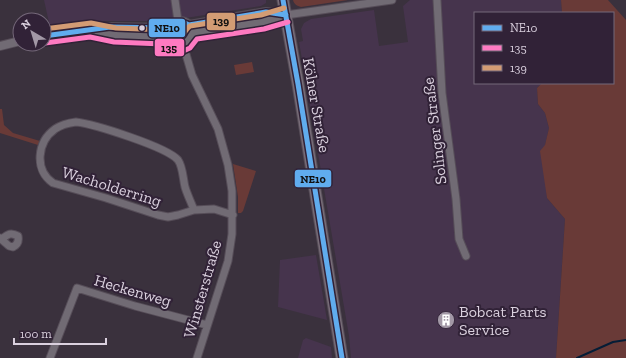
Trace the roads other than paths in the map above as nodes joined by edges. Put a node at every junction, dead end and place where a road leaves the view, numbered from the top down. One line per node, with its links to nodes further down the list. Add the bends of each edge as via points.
1 (175, 0): 6 (street)
2 (283, 0): 5 (main road, Kölner Straße)
3 (392, 0): 5 (street)
4 (437, 0): 17 (street, Solinger Straße, via 442,93 459,239)
5 (286, 15): 8 (street, via 266,12); 21 (main road, Kölner Straße)
6 (178, 21): 7 (street); 8 (street, via 183,21)
7 (169, 28): 9 (street, via 110,27); 11 (street)
8 (191, 29): 13 (street, via 190,40)
9 (90, 30): 10 (street); 11 (street)
10 (52, 35)
11 (169, 38): 13 (street, via 175,44)
12 (12, 43): 14 (street)
13 (183, 44): 16 (street, Winsterstraße, via 192,76 218,129 229,172)
14 (0, 46)
15 (194, 210): 15 (street, Wacholderring, via 180,165 169,153 132,138 76,122 56,128 43,144 40,165 43,173 53,183 168,217); 16 (street, Wacholderring, via 214,209)
16 (233, 215): 18 (street, Winsterstraße, via 228,261)
17 (466, 256)
18 (207, 325): 19 (street, Heckenweg, via 77,288); 20 (street, Winsterstraße)
19 (50, 358)
20 (196, 358)
21 (342, 358)

